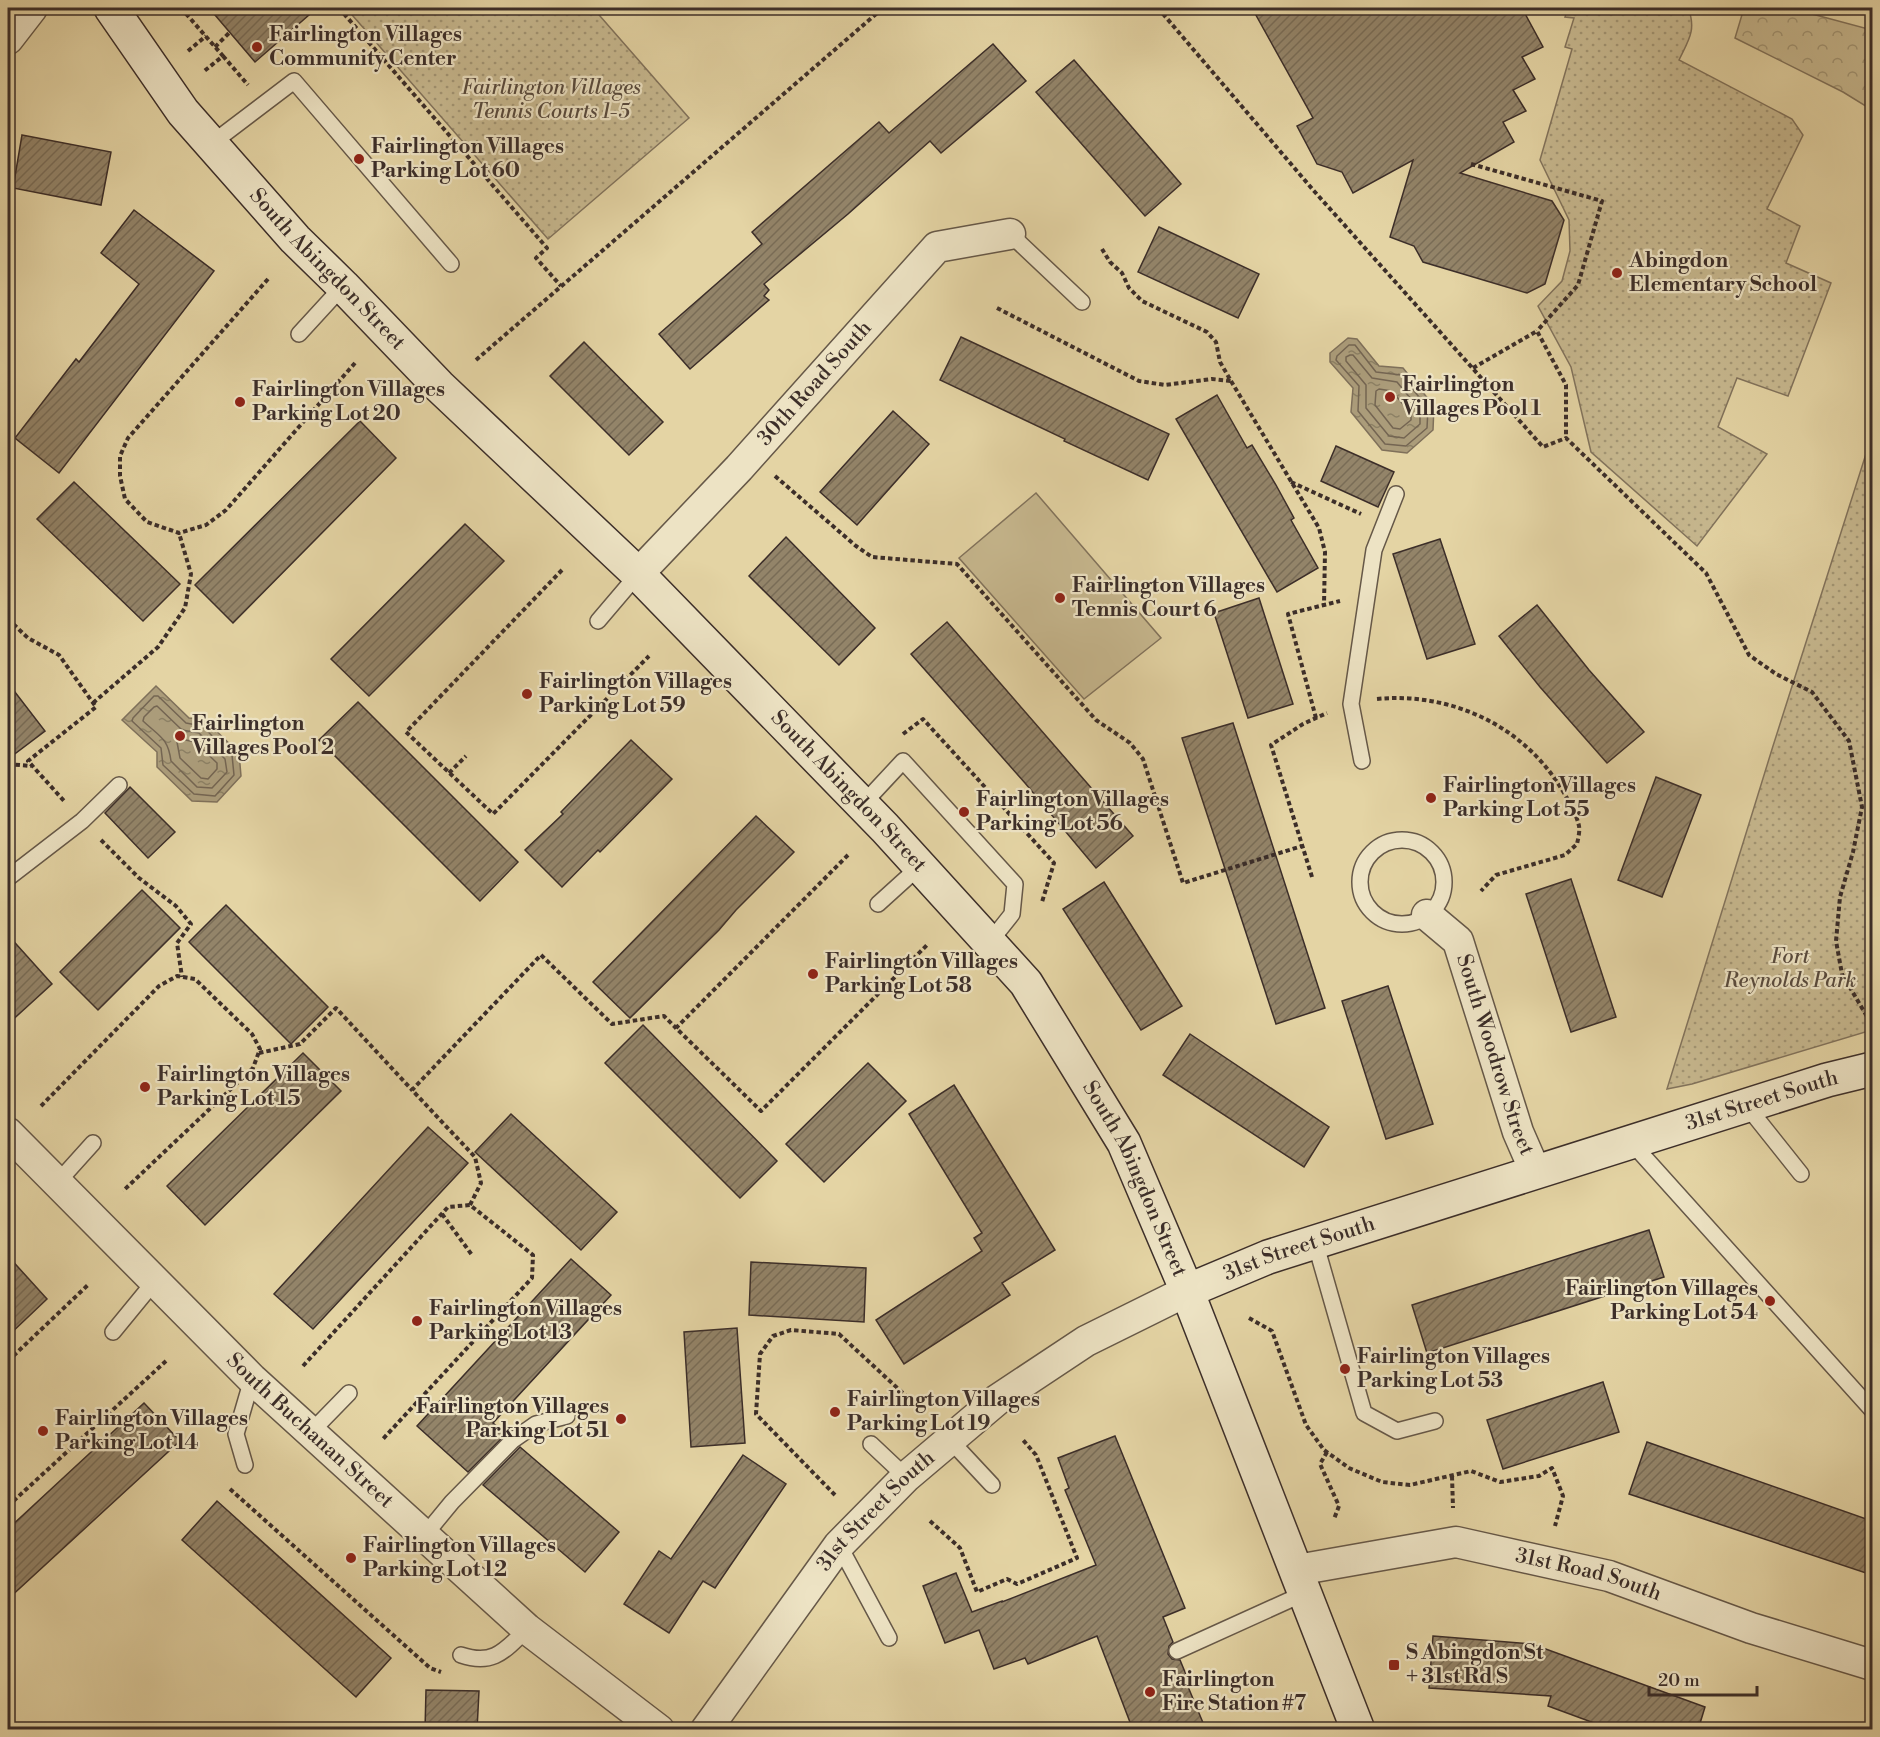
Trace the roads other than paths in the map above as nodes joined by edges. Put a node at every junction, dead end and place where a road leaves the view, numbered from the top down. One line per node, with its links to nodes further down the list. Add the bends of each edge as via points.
1 (111, 8): 4 (street, South Abingdon Street, via 183,112)
2 (25, 10): 3 (street)
3 (8, 39)
4 (211, 144): 6 (lane, via 294,81); 7 (street, South Abingdon Street, via 295,239)
5 (1010, 234): 8 (lane); 11 (street, 30th Road South, via 937,247 739,468)
6 (451, 264)
7 (343, 286): 9 (lane); 11 (street, South Abingdon Street, via 439,386)
8 (1082, 303)
9 (299, 334)
10 (1396, 494): 13 (lane, via 1374,550 1350,704)
11 (638, 574): 12 (lane); 15 (street, South Abingdon Street)
12 (598, 621)
13 (1362, 762)
14 (119, 784): 17 (lane, via 82,821)
15 (862, 805): 16 (street, South Abingdon Street); 20 (lane, via 903,761 1015,884 1012,914)
16 (920, 866): 18 (lane); 20 (street, South Abingdon Street)
17 (8, 878)
18 (878, 904)
19 (1427, 915): 19 (lane, via 1444,887 1439,862 1431,851 1405,840 1378,847 1368,856 1360,876 1362,896 1368,907 1389,922 1403,924); 26 (street, South Woodrow Street, via 1458,941 1518,1132)
20 (989, 943): 31 (street, South Abingdon Street, via 1026,983 1124,1143)
21 (1872, 1069): 22 (street, 31st Street South)
22 (1746, 1105): 24 (street, 31st Street South); 27 (lane)
23 (8, 1133): 28 (street, South Buchanan Street)
24 (1630, 1142): 26 (street, 31st Street South); 35 (lane)
25 (93, 1143): 28 (lane)
26 (1535, 1172): 29 (street, 31st Street South)
27 (1802, 1174)
28 (57, 1184): 30 (street, South Buchanan Street)
29 (1315, 1242): 31 (street, 31st Street South); 37 (lane, via 1364,1413 1397,1431)
30 (154, 1282): 32 (lane); 33 (street, South Buchanan Street)
31 (1187, 1291): 39 (street, 31st Street South, via 1086,1341 997,1400); 46 (street, South Abingdon Street)
32 (113, 1332)
33 (252, 1379): 38 (street, South Buchanan Street); 41 (lane, via 236,1434)
34 (349, 1393): 38 (lane)
35 (1872, 1410)
36 (567, 1416): 44 (lane, via 536,1424 513,1440)
37 (1435, 1420)
38 (310, 1433): 44 (street, South Buchanan Street)
39 (950, 1440): 42 (street, 31st Street South); 43 (lane)
40 (872, 1444): 42 (lane)
41 (245, 1465)
42 (906, 1477): 45 (street, 31st Street South)
43 (992, 1485)
44 (424, 1536): 47 (street, South Buchanan Street)
45 (838, 1545): 48 (lane); 53 (street, 31st Street South)
46 (1301, 1582): 49 (lane); 51 (street, 31st Road South, via 1456,1542 1609,1576 1751,1628); 54 (street, South Abingdon Street)
47 (527, 1629): 50 (lane, via 503,1652 478,1661); 52 (street, South Buchanan Street)
48 (889, 1638)
49 (1177, 1651)
50 (461, 1655)
51 (1872, 1665)
52 (659, 1730)
53 (706, 1730)
54 (1358, 1730)

